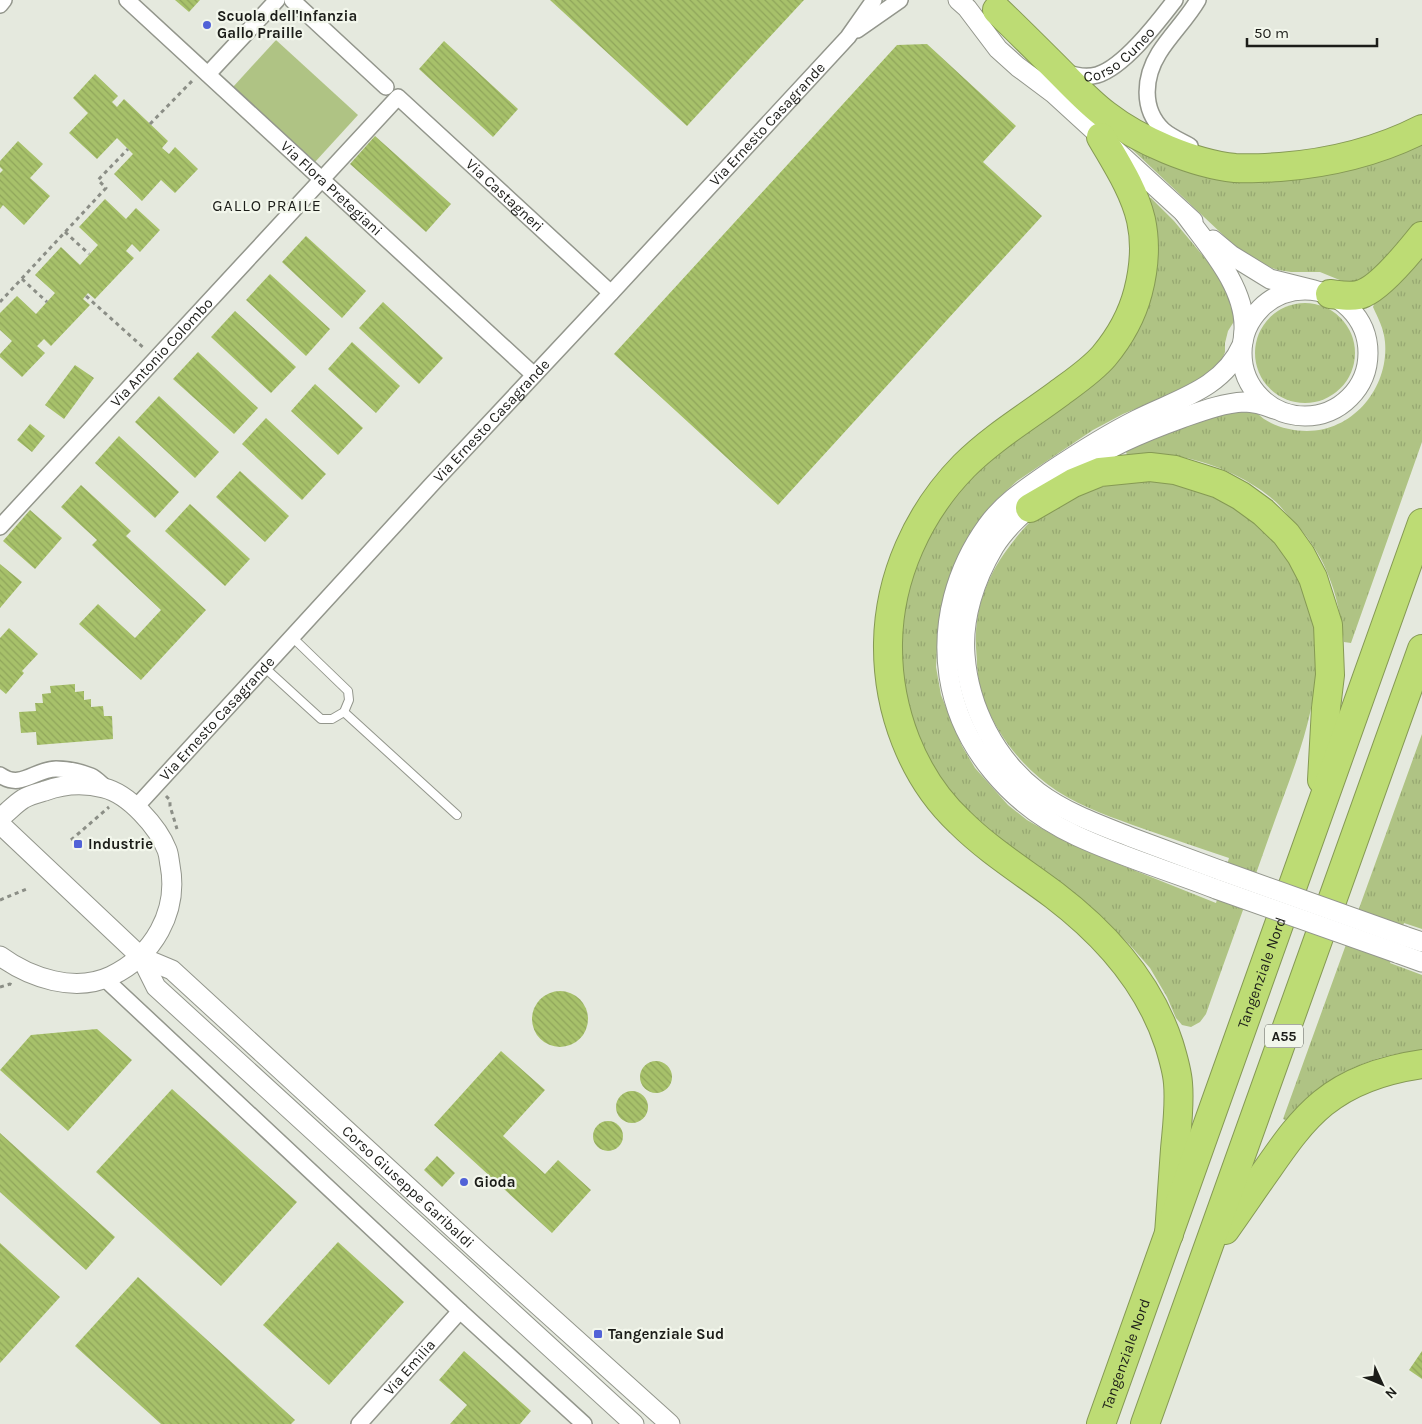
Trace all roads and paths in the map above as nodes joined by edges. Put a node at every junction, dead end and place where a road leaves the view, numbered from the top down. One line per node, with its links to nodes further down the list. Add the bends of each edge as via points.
1 (4, 0): 10 (street)
2 (127, 0): 14 (street, Via Flora Pretegiani)
3 (277, 0): 14 (street)
4 (292, 0): 15 (street)
5 (874, 0): 12 (street, Via Ernesto Casagrande)
6 (900, 0): 12 (street, Via Ernesto Casagrande)
7 (958, 0): 16 (street, via 998,49)
8 (1175, 0): 13 (street, Corso Cuneo, via 1135,48 1098,75 1074,75)
9 (1198, 0): 22 (street, via 1151,67 1147,96 1156,122 1174,138 1191,146)
10 (0, 5)
11 (992, 5): 13 (highway); 16 (street)
12 (848, 37): 30 (street, Via Ernesto Casagrande)
13 (1050, 62): 22 (highway, via 1107,116 1149,142 1198,160 1234,168)
14 (201, 76): 18 (path); 23 (street, Via Flora Pretegiani)
15 (386, 87)
16 (1053, 93): 20 (street)
17 (398, 98): 23 (street, Via Antonio Colombo); 30 (street, Via Castagneri)
18 (150, 124)
19 (1422, 130): 22 (highway, via 1368,151)
20 (1101, 137): 24 (street); 67 (highway, via 1127,183 1141,221 1142,273 1129,315 1104,356 1074,382 988,444 946,485 932,504 910,546 894,593 889,617 888,666 896,712 911,754 946,808 981,841 1055,896 1098,933 1131,972 1154,1011 1168,1042 1178,1081)
21 (128, 148): 25 (path, via 98,180 106,188)
22 (1302, 165)
23 (322, 179): 35 (street, Via Antonio Colombo); 36 (street, Via Flora Pretegiani)
24 (1184, 213): 29 (street, via 1249,267 1270,279); 34 (street, via 1232,283 1242,308)
25 (65, 232): 27 (path); 28 (path)
26 (1422, 236): 29 (highway, via 1396,266 1364,294 1350,296)
27 (89, 254)
28 (22, 279): 32 (path); 33 (path)
29 (1322, 292): 34 (street, via 1298,290 1266,302 1254,314); 37 (street, via 1342,301 1360,321 1368,347 1365,374 1351,397 1328,412 1300,416)
30 (611, 293): 36 (street, Via Ernesto Casagrande)
31 (86, 296): 35 (path)
32 (0, 302)
33 (47, 302)
34 (1243, 342): 37 (street, via 1241,357 1248,381 1263,402); 55 (street, via 1226,370 1208,385 1094,442 1002,509 978,540 958,580 946,648 951,691 960,718 980,755 1010,791 1076,835)
35 (156, 358): 40 (street, Via Antonio Colombo)
36 (534, 375): 41 (street, Via Ernesto Casagrande)
37 (1274, 409): 38 (street, via 1245,402 1204,410 1162,425 1099,456 1072,473)
38 (1030, 508): 49 (highway, via 1073,483 1100,472 1150,467 1175,470 1219,484 1263,512 1286,534 1313,578 1328,625 1330,676); 55 (street, via 1010,526 995,546 975,588 968,614 967,671 971,692 990,736 1018,775 1063,808)
39 (1422, 523): 49 (highway, Tangenziale Nord / A55)
40 (0, 526)
41 (292, 637): 43 (street, Via Ernesto Casagrande); 44 (lane, via 348,691 349,700)
42 (1422, 648): 68 (highway, A55)
43 (264, 667): 44 (lane, via 321,719 332,719); 46 (street, Via Ernesto Casagrande)
44 (344, 712): 50 (lane)
45 (0, 775): 47 (street, via 8,781 54,769 74,771 92,776)
46 (155, 786): 48 (street, Via Ernesto Casagrande); 53 (path, via 170,800)
47 (113, 792): 48 (street); 51 (street, via 81,784 58,786 24,798); 54 (path, via 102,814)
48 (136, 807): 61 (street, via 155,827 168,851 173,878 170,906 160,932)
49 (1320, 809): 67 (highway, Tangenziale Nord / A55)
50 (456, 816)
51 (0, 818)
52 (0, 824): 61 (street, Corso Giuseppe Garibaldi)
53 (179, 836)
54 (71, 840)
55 (1219, 880): 59 (street, bridge)
56 (29, 888): 57 (path)
57 (0, 900)
58 (1422, 942): 59 (street)
59 (1401, 944): 62 (street)
60 (0, 957): 63 (street, via 27,973 57,983 89,983)
61 (141, 957): 63 (street); 72 (street, Corso Giuseppe Garibaldi, via 156,987); 73 (street, Corso Giuseppe Garibaldi, via 172,970)
62 (1422, 962)
63 (105, 979): 69 (street)
64 (16, 986): 65 (path)
65 (0, 987)
66 (1422, 1064): 68 (highway, via 1379,1073 1341,1090 1323,1103 1290,1138)
67 (1169, 1234): 74 (highway, Tangenziale Nord / A55)
68 (1205, 1258): 75 (highway, A55)
69 (460, 1311): 70 (street, Via Emilia); 71 (street)
70 (359, 1424)
71 (584, 1424)
72 (634, 1424)
73 (670, 1424)
74 (1101, 1424)
75 (1145, 1424)

